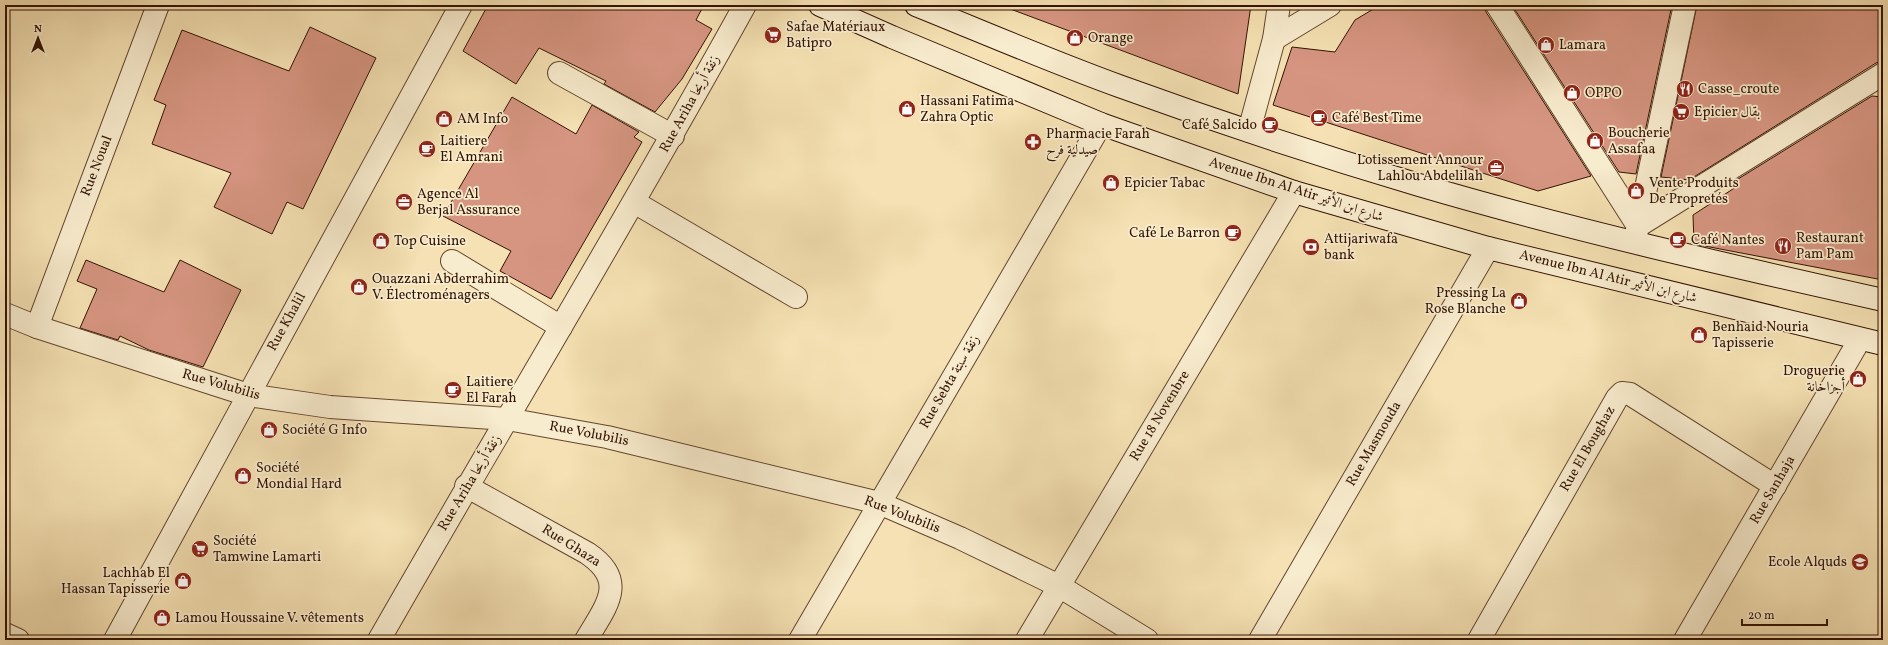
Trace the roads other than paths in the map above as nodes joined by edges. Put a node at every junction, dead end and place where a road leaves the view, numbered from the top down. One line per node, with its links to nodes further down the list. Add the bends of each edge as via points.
1 (158, 5): 24 (street, Rue Noual)
2 (461, 5): 28 (street, Rue Khalil)
3 (745, 5): 15 (street, Rue Ariha زنقة أريحا)
4 (820, 5): 13 (street, Avenue Ibn Al Atir شارع ابن الأثير, via 892,38)
5 (916, 5): 14 (street, via 1117,85)
6 (1279, 5): 10 (street)
7 (1330, 5): 10 (street)
8 (1497, 5): 18 (street)
9 (1685, 5): 18 (street)
10 (1274, 39): 14 (street)
11 (559, 73): 15 (street)
12 (1883, 74): 18 (street)
13 (1101, 124): 16 (street, Avenue Ibn Al Atir شارع ابن الأثير); 32 (street, Rue Sebta زنقة سبتة)
14 (1249, 131): 18 (street, via 1532,217)
15 (672, 136): 17 (street, Rue Ariha زنقة أريحا)
16 (1294, 192): 19 (street, Avenue Ibn Al Atir شارع ابن الأثير); 33 (street, Rue 18 Novenbre)
17 (634, 202): 21 (street); 25 (street, Rue Ariha زنقة أريحا)
18 (1636, 234): 22 (street)
19 (1488, 248): 26 (street, Avenue Ibn Al Atir شارع ابن الأثير); 42 (street, Rue Masmouda)
20 (452, 262): 25 (street)
21 (796, 297)
22 (1883, 300)
23 (5, 314): 24 (street, Rue Volubilis)
24 (37, 327): 28 (street, Rue Volubilis)
25 (560, 327): 29 (street, Rue Ariha زنقة أريحا)
26 (1860, 339): 27 (street, Avenue Ibn Al Atir شارع ابن الأثير); 31 (street, Rue Sanhaja)
27 (1883, 344)
28 (248, 395): 29 (street, Rue Volubilis, via 330,407); 36 (street, Rue Khalil)
29 (508, 419): 30 (street, Rue Ariha زنقة أريحا); 32 (street, Rue Volubilis, via 607,437)
30 (466, 486): 37 (street, Rue Ariha زنقة أريحا); 38 (street, Rue Ghaza, via 587,553 604,566 610,576 612,590)
31 (1775, 486): 43 (street, Rue El Boughaz, via 1630,394 1622,393); 44 (street, Rue Sanhaja)
32 (879, 503): 33 (street, Rue Volubilis, via 960,538); 39 (street, Rue Sebta زنقة سبتة)
33 (1058, 586): 40 (street, Rue 18 Novenbre); 41 (street, Rue Volubilis)
34 (5, 634): 35 (street)
35 (18, 640)
36 (115, 640)
37 (379, 640)
38 (586, 640)
39 (800, 640)
40 (1027, 640)
41 (1147, 640)
42 (1260, 640)
43 (1479, 640)
44 (1685, 640)

